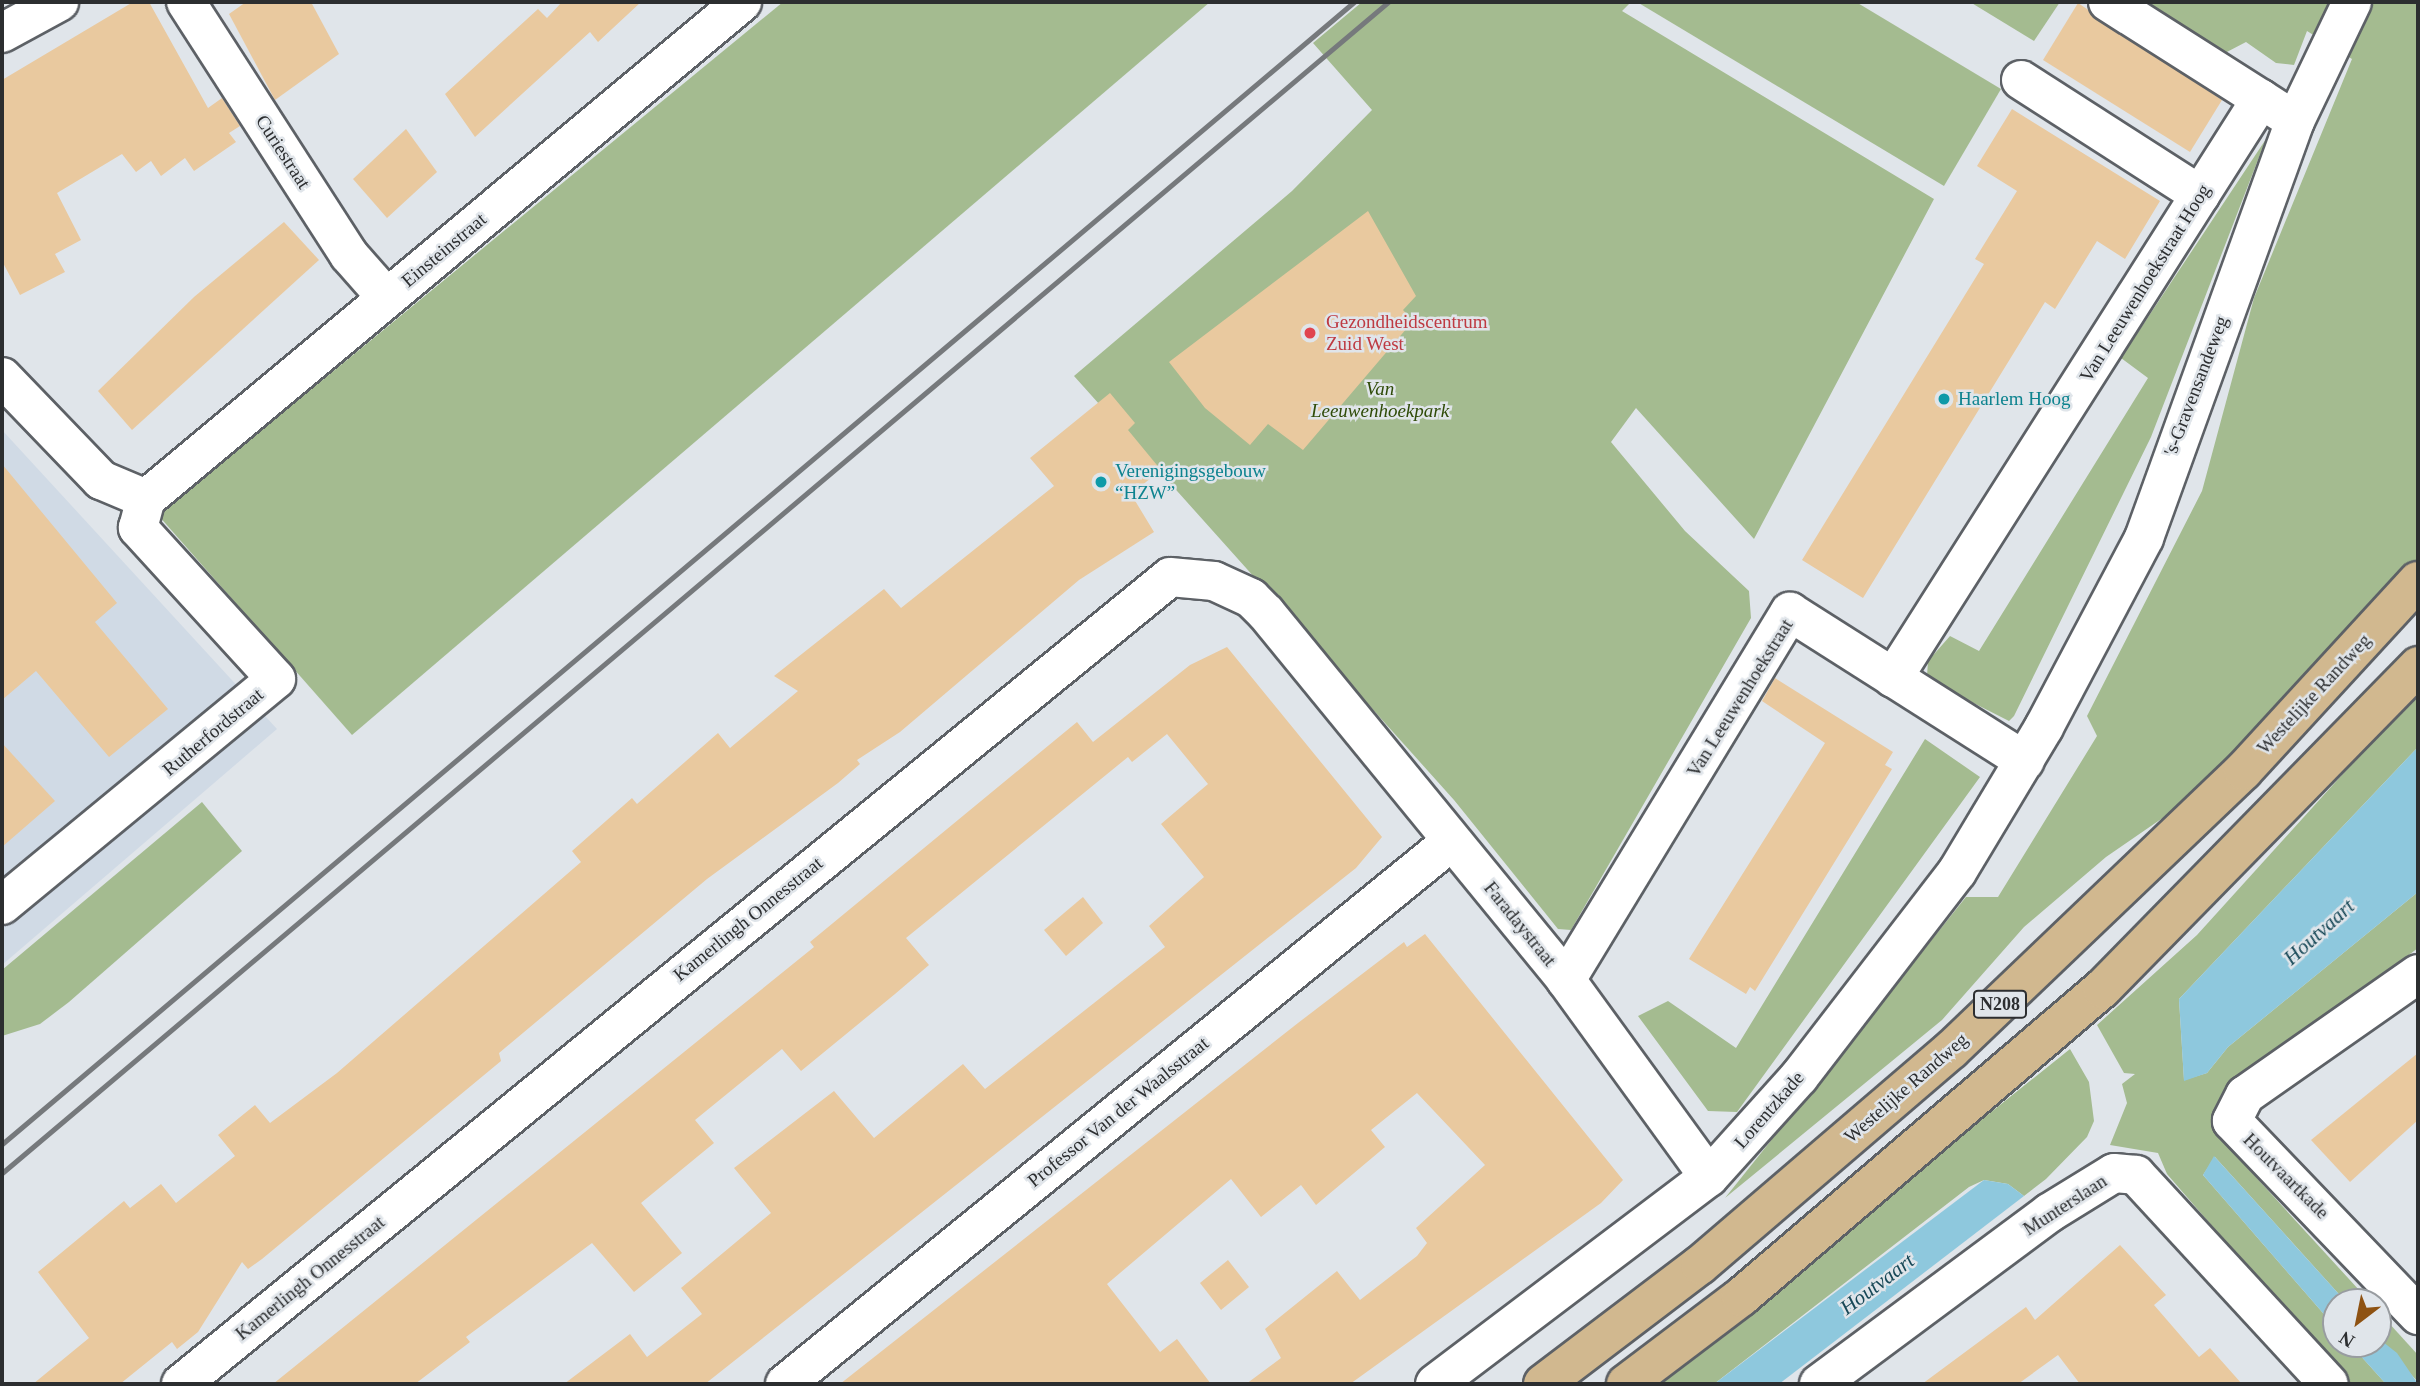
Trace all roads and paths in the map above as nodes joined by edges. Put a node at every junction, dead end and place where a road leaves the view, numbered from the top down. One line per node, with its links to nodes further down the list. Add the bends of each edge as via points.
1 (59, 2): 6 (street)
2 (186, 2): 11 (street, Curiestraat, via 349,255)
3 (742, 2): 11 (street, Einsteinstraat)
4 (2108, 2): 8 (street)
5 (2352, 2): 9 (street, 's-Gravensandeweg)
6 (2, 33)
7 (2021, 80): 10 (street)
8 (2261, 99): 9 (street); 10 (street, Van Leeuwenhoekstraat Hoog)
9 (2295, 121): 18 (street, 's-Gravensandeweg, via 2144,538)
10 (2200, 195): 16 (street, Van Leeuwenhoekstraat Hoog)
11 (386, 297): 13 (street, Einsteinstraat)
12 (2, 377): 13 (street, via 101,480)
13 (146, 499): 20 (street, Rutherfordstraat, via 138,528 276,680)
14 (2418, 581): 29 (main road, Westelijke Randweg / N208, via 2243,771 1951,1050 1700,1265)
15 (2418, 666): 30 (main road, N208, via 2102,989 1741,1297)
16 (1893, 678): 18 (street, Van Leeuwenhoekstraat); 22 (street, Van Leeuwenhoekstraat, via 1790,612)
17 (1317, 680): 19 (street, Faradaystraat); 26 (street, Kamerlingh Onnesstraat, via 1251,598 1190,576 1154,585)
18 (2025, 761): 23 (street, Lorentzkade, via 1957,872 1800,1077)
19 (1451, 841): 22 (street, Faradaystraat); 27 (street, Professor Van der Waalsstraat)
20 (2, 905)
21 (2418, 974): 24 (street, Houtvaartkade, via 2245,1096 2232,1121)
22 (1566, 981): 23 (street, Faradaystraat)
23 (1709, 1177): 28 (street, Lorentzkade)
24 (2418, 1315)
25 (1836, 1380): 31 (street, Munterslaan, via 2113,1173 2136,1175)
26 (181, 1384)
27 (785, 1384)
28 (1435, 1384)
29 (1544, 1384)
30 (1626, 1384)
31 (2329, 1384)

